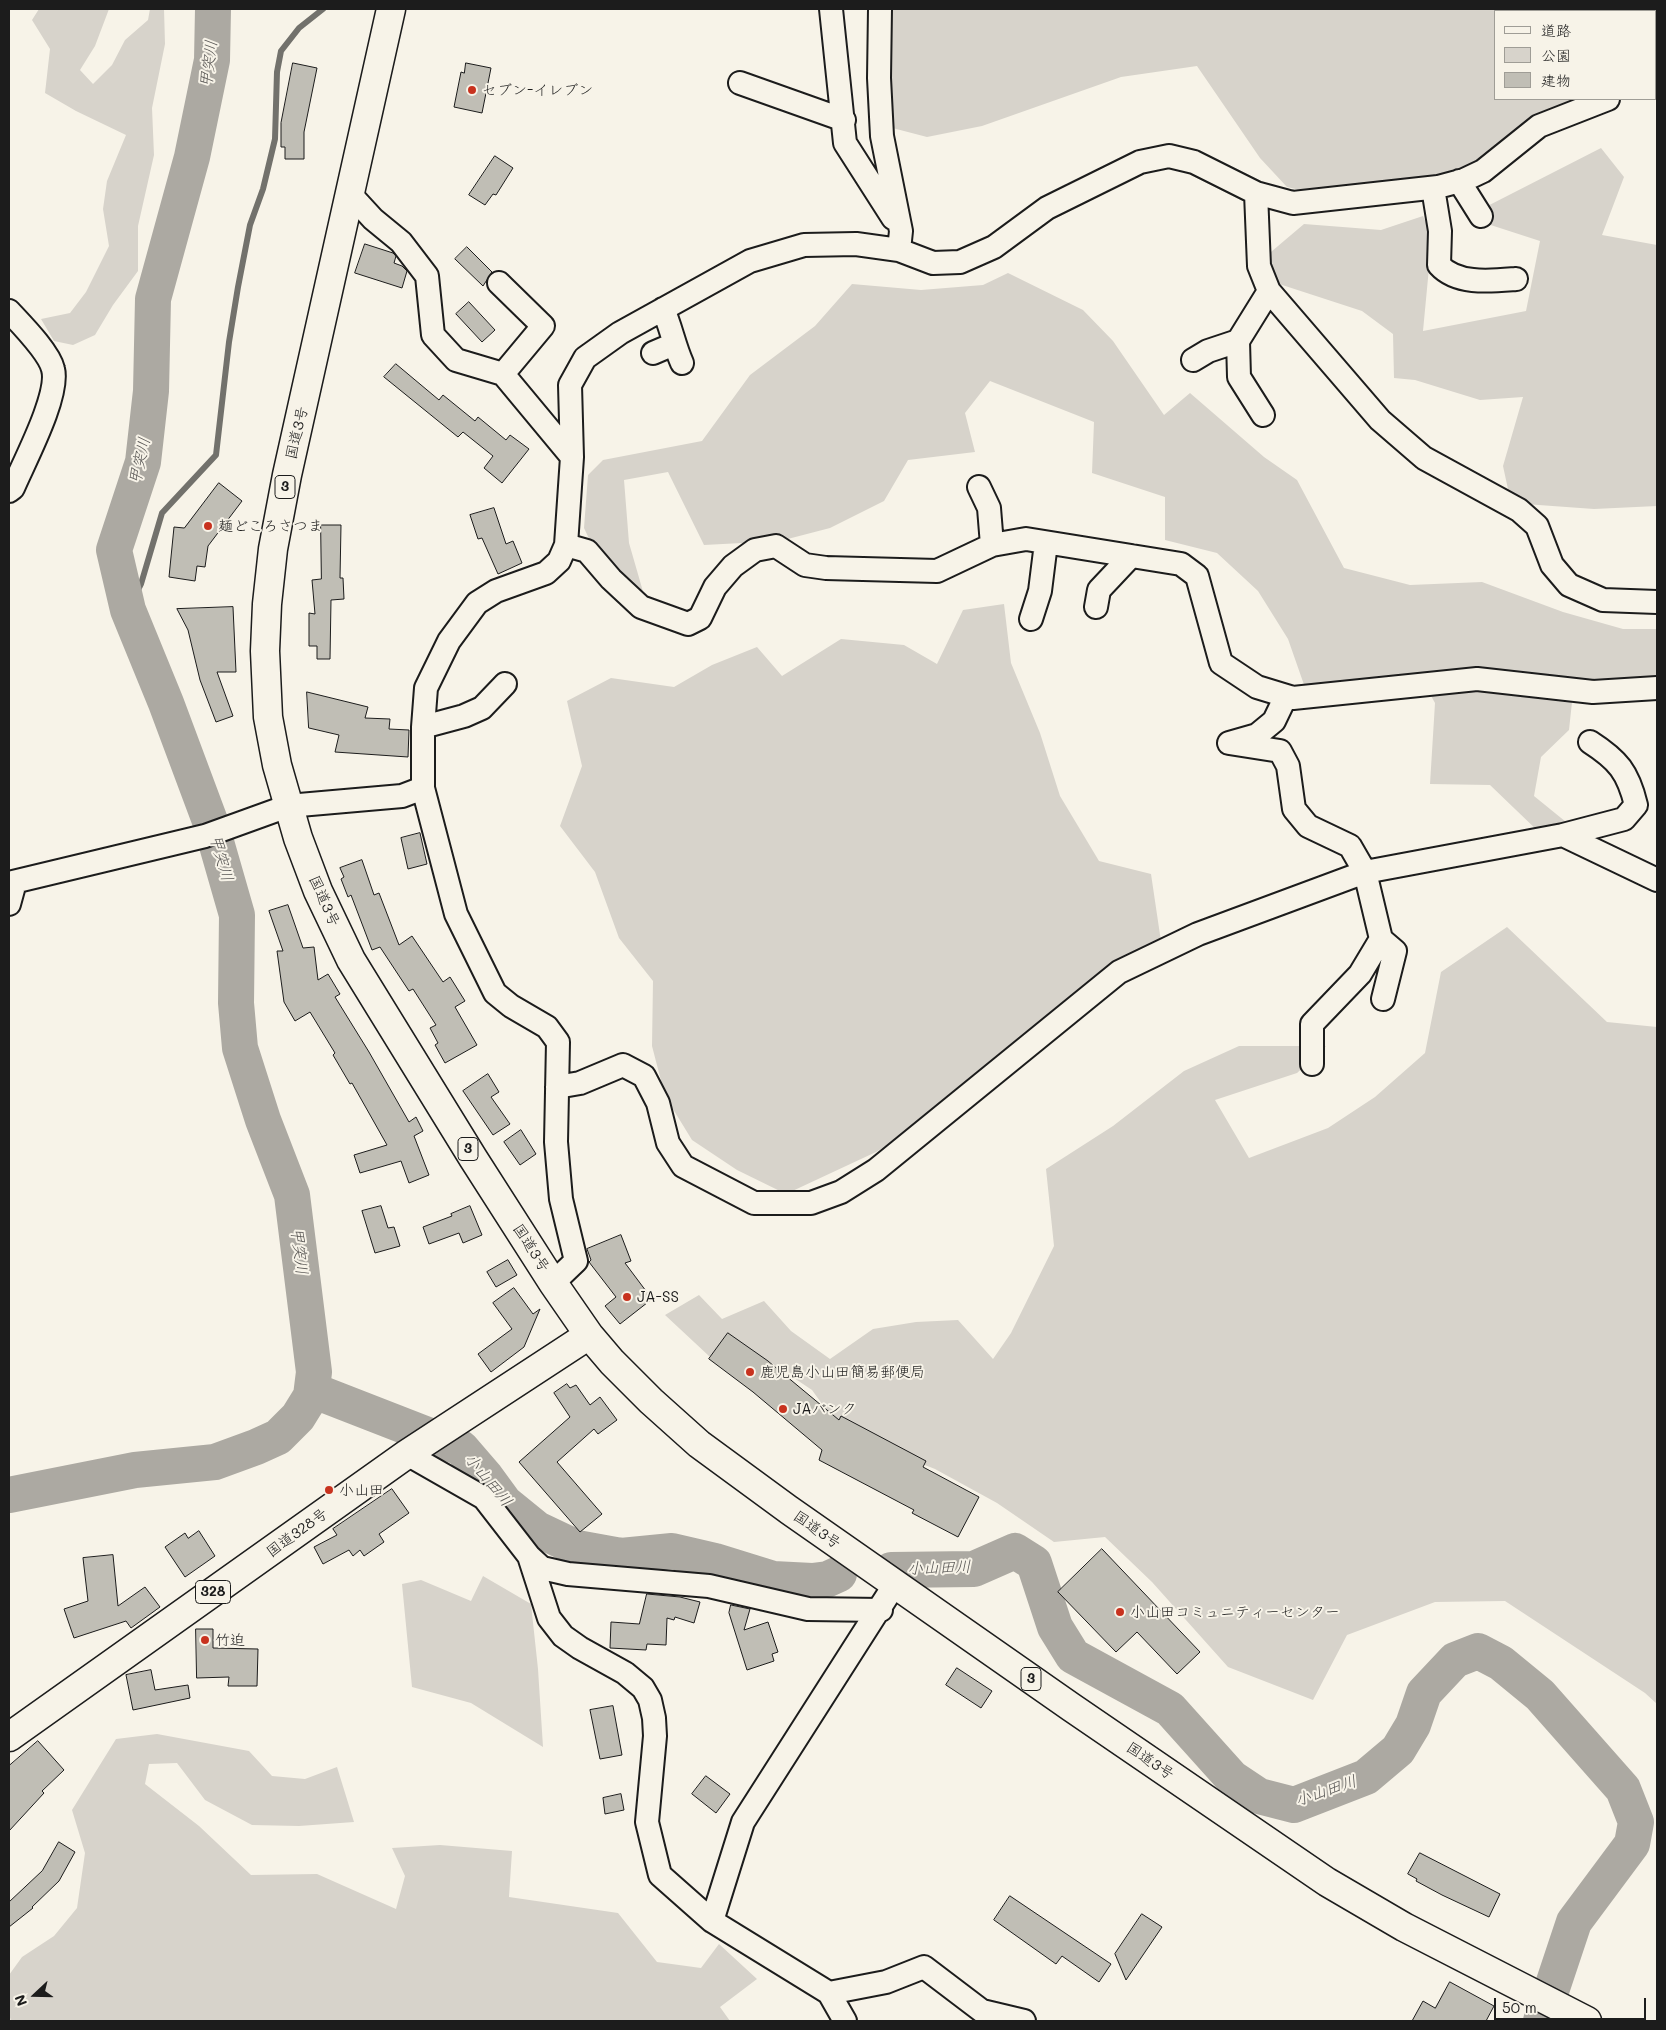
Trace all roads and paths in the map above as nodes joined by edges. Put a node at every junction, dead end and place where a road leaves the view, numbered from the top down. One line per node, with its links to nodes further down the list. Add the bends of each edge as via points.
1 (391, 9): 10 (highway, 国道3号 / 3)
2 (832, 9): 6 (street)
3 (880, 9): 12 (street, via 882,136)
4 (740, 83): 6 (street)
5 (1605, 100): 7 (street, via 1539,126 1482,171)
6 (844, 120): 12 (street, via 845,143)
7 (1460, 181): 8 (street); 11 (street)
8 (1433, 188): 9 (street, via 1293,203); 13 (street, via 1440,231 1439,265 1447,274 1482,282)
9 (1256, 193): 12 (street, via 1194,162 1169,156 1140,162 1047,208 994,247 960,262 933,263); 15 (street, via 1259,266)
10 (350, 194): 21 (street, via 401,242 427,276 433,335 456,360); 41 (highway, 国道3号 / 3, via 287,475 267,604 268,717)
11 (1482, 216)
12 (900, 240): 16 (street, via 804,246 750,261)
13 (1516, 279)
14 (499, 283): 21 (street, via 543,326)
15 (1269, 290): 18 (street); 30 (street, via 1380,420 1424,458 1519,510 1537,526 1552,566 1569,585 1604,600)
16 (662, 309): 19 (street, via 672,329 678,354); 23 (street, via 585,358 570,384)
17 (9, 311): 25 (street, via 37,341 53,368 52,396)
18 (1238, 341): 20 (street); 22 (street, via 1239,377)
19 (653, 353)
20 (1193, 360)
21 (503, 374): 23 (street)
22 (1263, 415)
23 (572, 457): 28 (street)
24 (979, 487): 27 (street, via 989,508)
25 (9, 491)
26 (1046, 543): 27 (street, via 1026,539); 29 (street); 32 (street, via 1040,590)
27 (992, 544): 28 (street, via 937,571 826,568 805,565 776,546 755,550 733,566 715,587 700,618 688,624 641,607 586,551)
28 (566, 545): 38 (street, via 558,561 546,573 496,591 477,603 449,641 426,688)
29 (1131, 556): 31 (street, via 1099,590); 35 (street, via 1181,564 1196,576 1221,663 1257,686)
30 (1657, 602)
31 (1096, 607)
32 (1031, 619)
33 (506, 684): 36 (street, via 482,708)
34 (1657, 688): 35 (street, via 1593,692 1477,679 1293,698)
35 (1286, 696): 43 (street, via 1274,721 1257,735 1229,743 1280,751 1288,766 1294,809 1308,826 1350,846)
36 (464, 716): 37 (street); 38 (street)
37 (492, 718)
38 (423, 727): 40 (street)
39 (1590, 742): 42 (street, via 1613,756 1631,783 1636,805 1624,819)
40 (423, 788): 41 (street, via 402,796); 50 (street, via 456,914 495,993 547,1027 558,1042)
41 (288, 806): 45 (street, via 205,836); 51 (highway, 国道3号 / 3, via 318,891 351,960)
42 (1563, 835): 43 (street); 44 (street)
43 (1365, 872): 47 (street); 50 (street, via 1198,934 1119,972 876,1170 841,1192 811,1203 754,1203 683,1166 668,1143 658,1103 644,1076 623,1066 580,1083)
44 (1651, 873)
45 (11, 880): 46 (street)
46 (9, 904)
47 (1381, 939): 48 (street, via 1395,952); 49 (street, via 1360,974 1312,1024)
48 (1383, 998)
49 (1312, 1064)
50 (557, 1087): 51 (street, via 556,1142 562,1199 576,1261)
51 (553, 1283): 52 (highway, 国道3号 / 3)
52 (589, 1335): 53 (highway, 国道328号 / 328); 55 (highway, 国道3号 / 3, via 623,1374 699,1444)
53 (412, 1451): 54 (street, via 484,1498); 57 (highway, 国道328号 / 328)
54 (528, 1556): 56 (street, via 542,1568 568,1574 709,1586 808,1609); 58 (street, via 549,1618 563,1636 625,1673 643,1688 650,1700 655,1736 647,1822 660,1875)
55 (895, 1584): 56 (street); 62 (highway, 国道3号 / 3, via 1326,1882 1404,1927)
56 (881, 1610): 58 (street, via 742,1822)
57 (9, 1736)
58 (712, 1921): 59 (street)
59 (830, 1993): 60 (street); 61 (street, via 886,1982 924,1967 982,2011)
60 (845, 2021)
61 (1024, 2021)
62 (1587, 2021)

